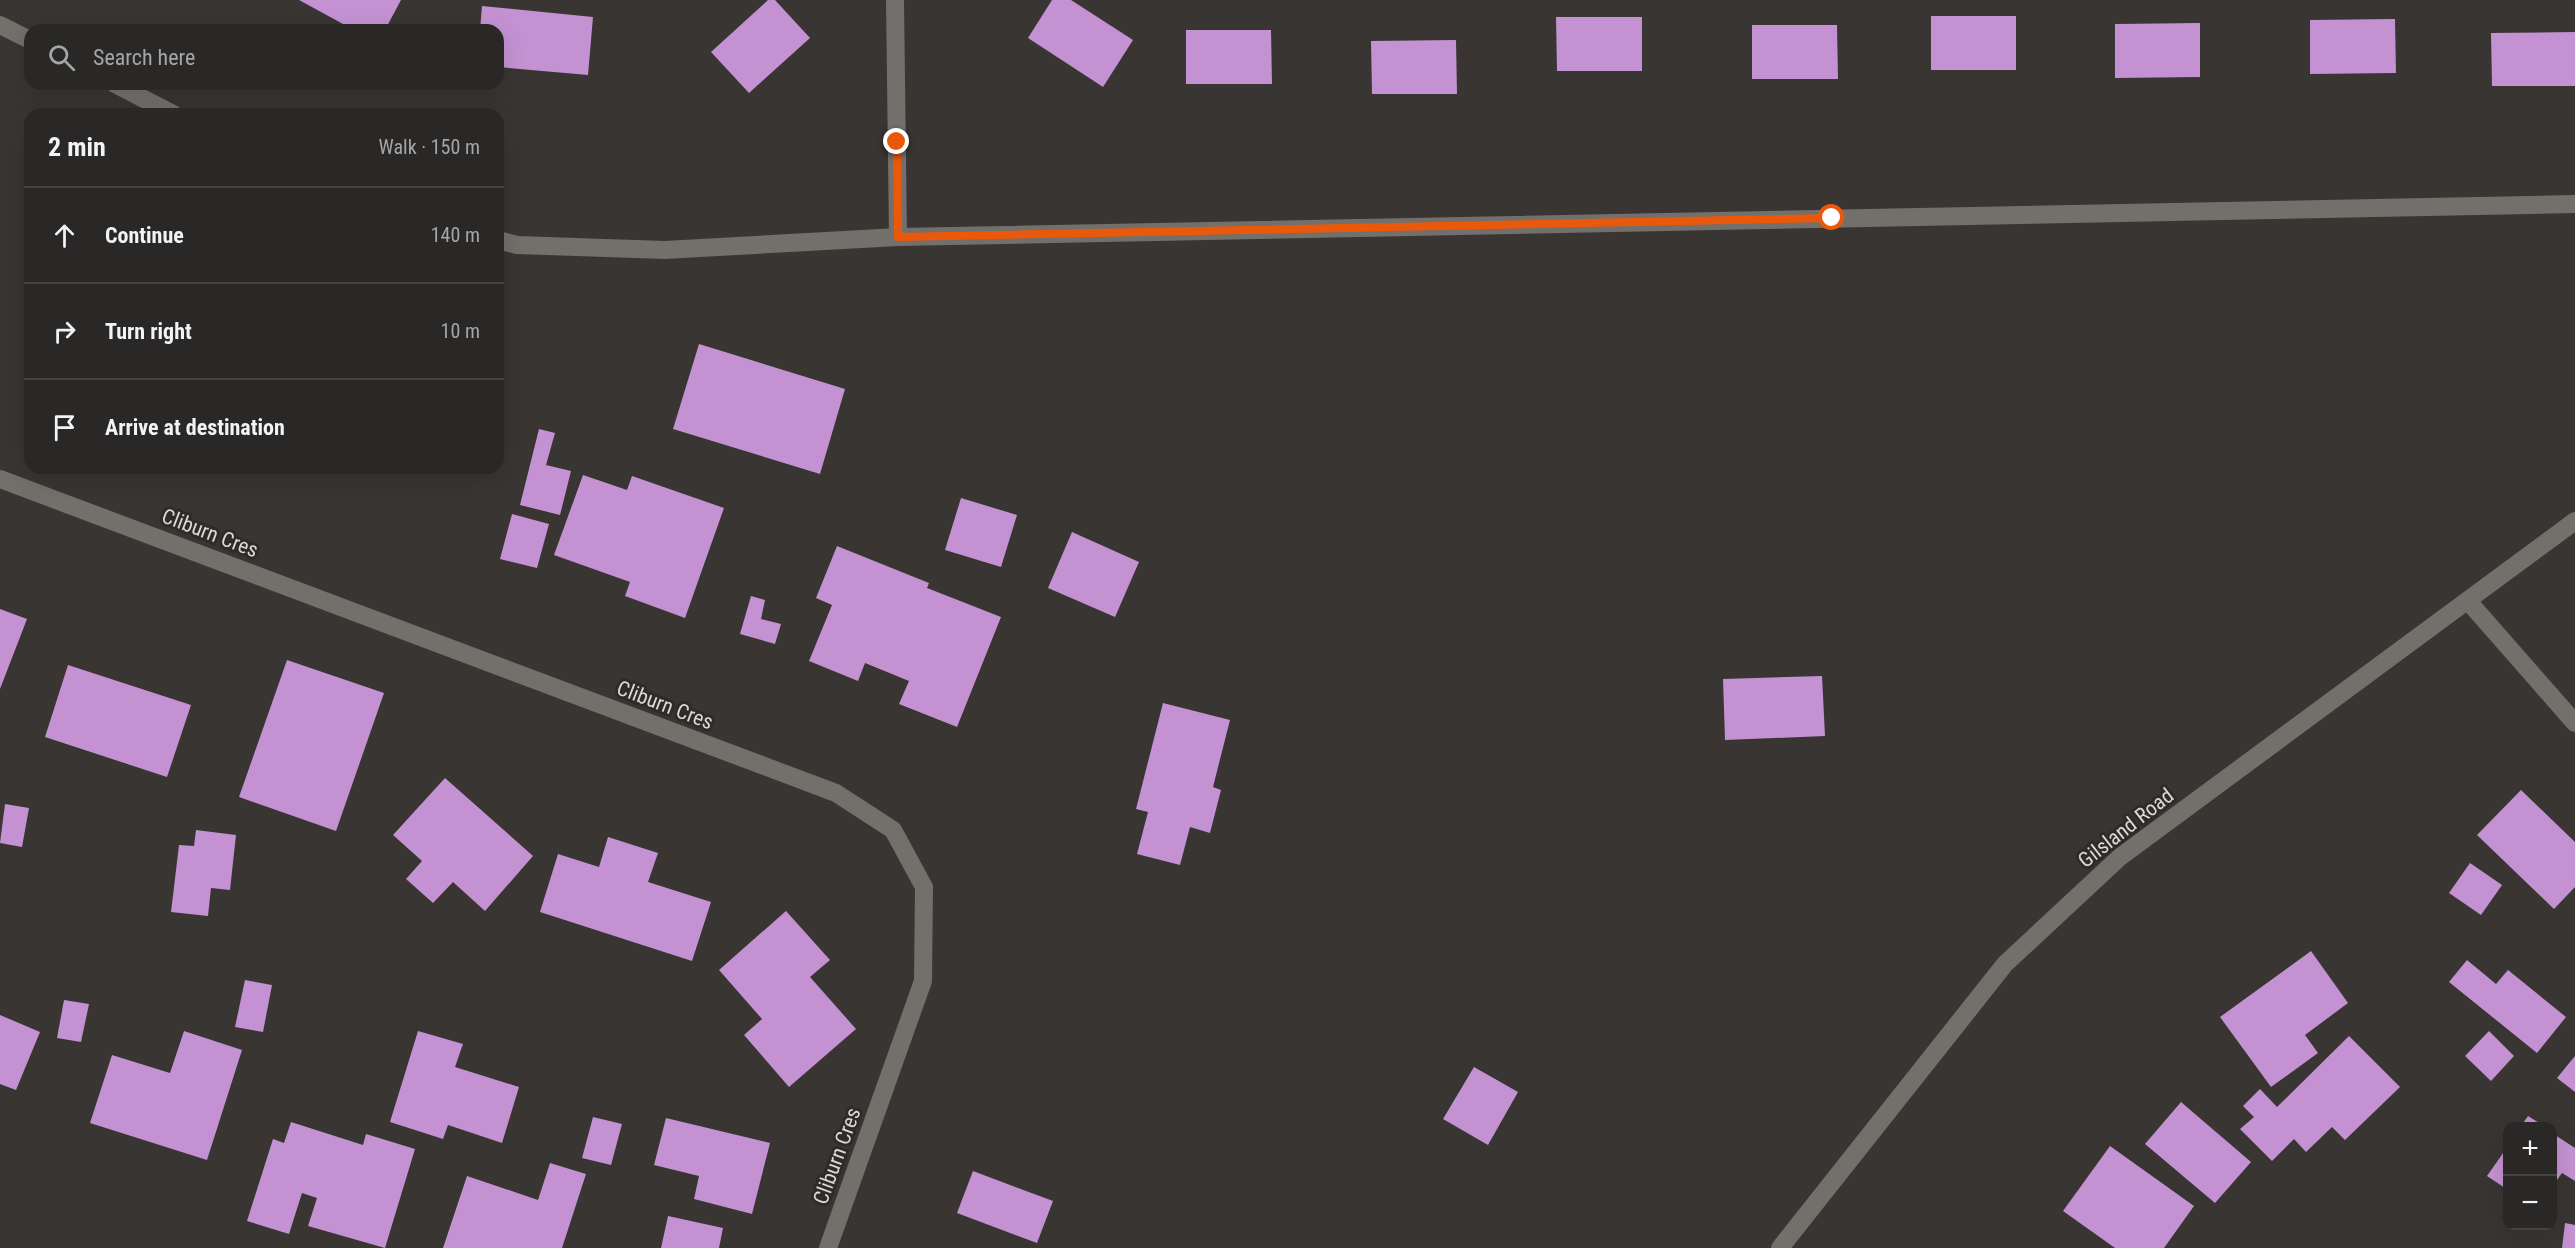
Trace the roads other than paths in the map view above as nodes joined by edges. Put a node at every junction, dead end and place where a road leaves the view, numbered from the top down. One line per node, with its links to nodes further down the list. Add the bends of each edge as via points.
1 (895, 0): 7 (street)
2 (0, 25): 3 (street)
3 (24, 37)
4 (127, 90): 5 (street)
5 (161, 108)
6 (2575, 204): 7 (street)
7 (898, 237): 8 (street, via 665,250)
8 (504, 242)
9 (0, 479): 13 (street, Cliburn Cres, via 836,793 892,830 924,887 923,981)
10 (2575, 521): 11 (street, Gilsland Road)
11 (2468, 601): 12 (street); 14 (street, Gilsland Road, via 2120,857 2005,964)
12 (2575, 723)
13 (828, 1248)
14 (1780, 1248)

